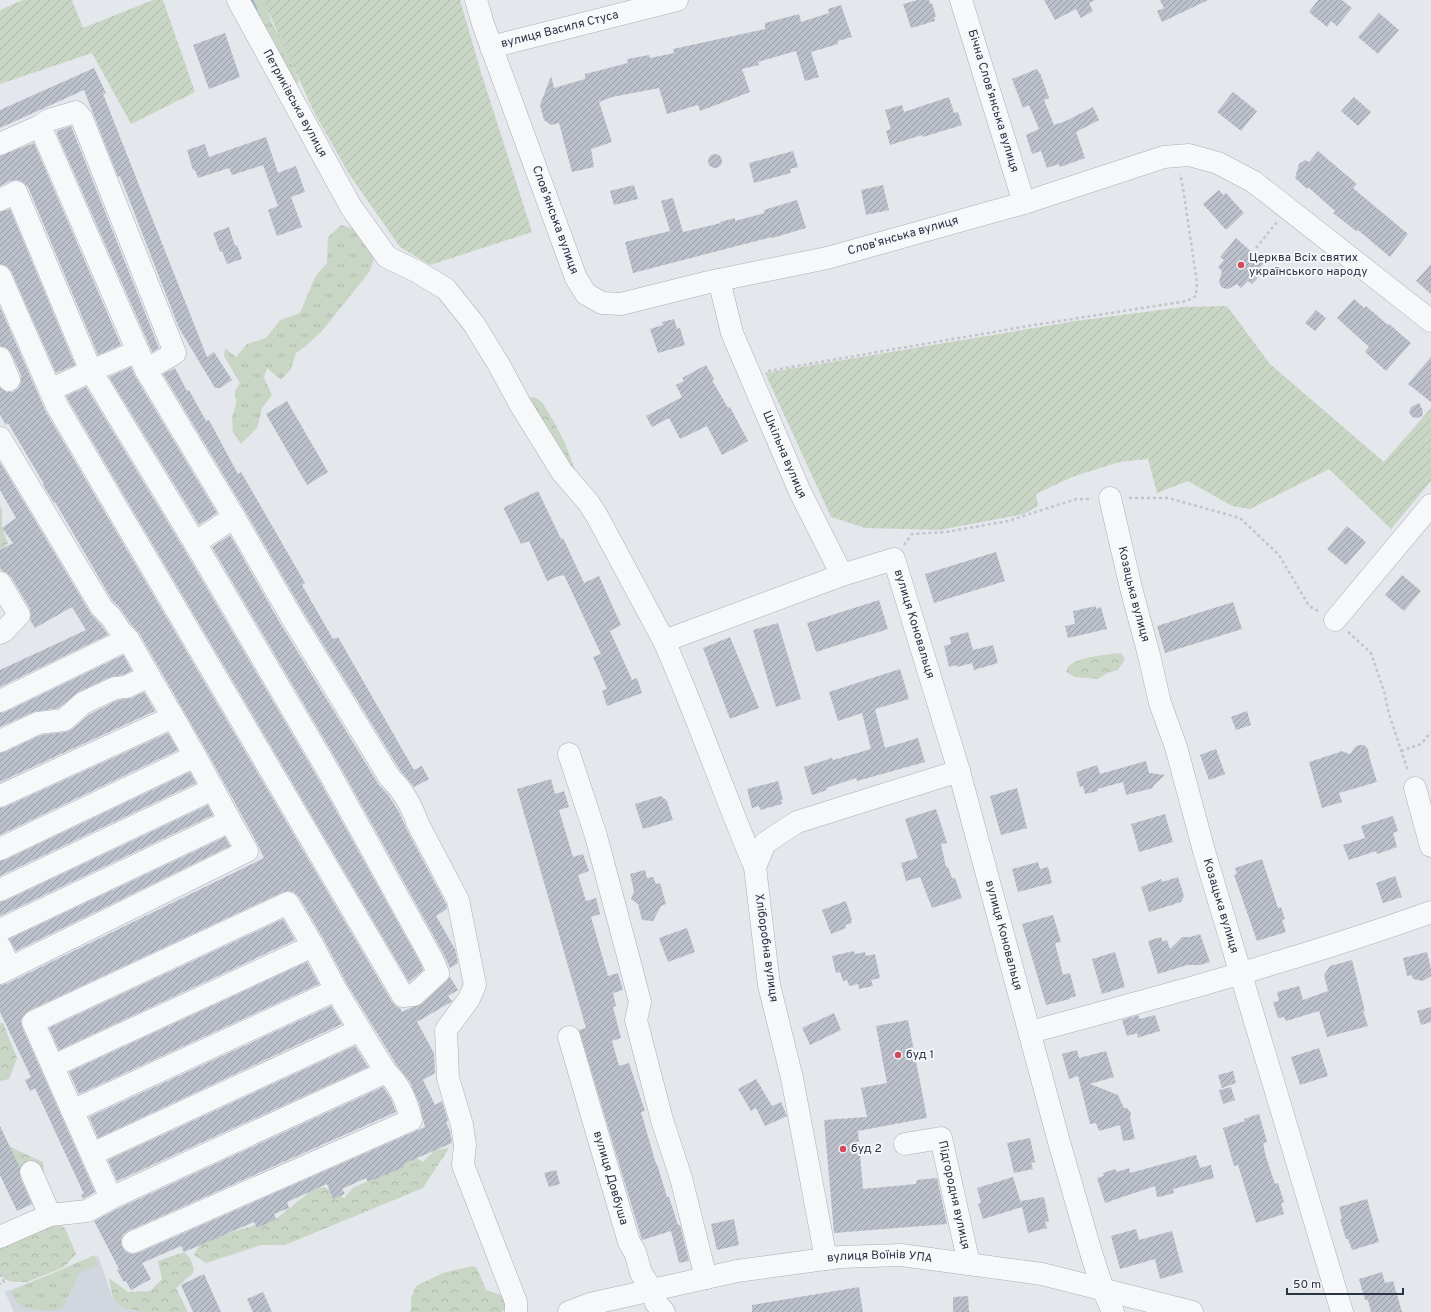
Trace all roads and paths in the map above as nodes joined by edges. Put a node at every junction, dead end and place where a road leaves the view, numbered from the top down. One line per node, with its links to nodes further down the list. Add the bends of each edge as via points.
1 (238, 0): 33 (street, Петриківська вулиця, via 351,208 387,257 446,289 474,324 562,472 597,516)
2 (476, 0): 5 (street, вулиця Василя Стуса)
3 (677, 0): 5 (street, вулиця Василя Стуса)
4 (961, 0): 10 (street, Бічна Словʼянська вулиця)
5 (491, 47): 14 (street, Словʼянська вулиця, via 576,278 586,294 602,303 621,304)
6 (40, 126): 7 (street); 17 (street); 17 (street, via 49,120 76,112 82,119 175,353)
7 (0, 144)
8 (1175, 156): 10 (street, Словʼянська вулиця, via 1164,157); 15 (street, Словʼянська вулиця, via 1189,155 1218,163 1254,182); 19 (path, via 1183,188 1197,283 1196,296 1187,301)
9 (0, 200): 18 (street, via 16,192)
10 (1024, 203): 14 (street, Словʼянська вулиця, via 828,258)
11 (1265, 236): 12 (path)
12 (1256, 248)
13 (0, 276): 21 (street)
14 (719, 280): 19 (street, Шкільна вулиця, via 732,334)
15 (1431, 321)
16 (0, 358): 20 (street)
17 (142, 360): 18 (street); 25 (street)
18 (92, 371): 21 (street); 26 (street)
19 (750, 373): 28 (street, Шкільна вулиця, via 800,492)
20 (9, 380)
21 (50, 390): 26 (street, via 403,996 414,995 438,973 432,959 330,774)
22 (3, 449): 32 (street, via 102,608)
23 (1110, 498): 27 (path, via 1076,499 1008,522 946,532 912,534); 30 (path, via 1168,498 1240,518 1279,555 1309,606); 56 (street, Козацька вулиця, via 1160,703 1176,747)
24 (1431, 505): 30 (street)
25 (234, 517): 26 (street); 78 (street, via 390,778 399,786 458,900 475,985 470,1000 446,1030 448,1078 462,1125 465,1145 463,1165 516,1302)
26 (195, 543)
27 (894, 559): 28 (street); 42 (street, вулиця Коновальця)
28 (842, 575): 33 (street)
29 (0, 583): 31 (street, via 19,615)
30 (1335, 620): 39 (path, via 1371,653)
31 (0, 633)
32 (128, 639): 34 (street); 35 (street)
33 (664, 641): 49 (street, Петриківська вулиця)
34 (149, 676): 36 (street); 38 (street, via 83,703 64,720 38,723)
35 (0, 701)
36 (173, 717): 41 (street); 45 (street)
37 (1431, 732): 39 (path, via 1421,744)
38 (0, 741)
39 (1401, 751): 43 (path)
40 (569, 754): 74 (street, via 596,836 629,959 640,1002 636,1020)
41 (195, 756): 44 (street); 48 (street)
42 (959, 771): 49 (street, Хліборобна вулиця, via 797,822 765,843); 59 (street, вулиця Коновальця)
43 (1415, 788): 47 (street)
44 (213, 789): 46 (street); 50 (street)
45 (0, 796)
46 (230, 821): 52 (street); 55 (street, via 247,851)
47 (1431, 846)
48 (0, 849)
49 (755, 867): 71 (street, Хліборобна вулиця, via 769,984 792,1078)
50 (0, 890)
51 (1431, 912): 56 (street, via 1370,934)
52 (0, 930)
53 (313, 946): 57 (street); 61 (street); 61 (street, via 288,903 33,1022)
54 (0, 947): 55 (street)
55 (5, 970)
56 (1241, 973): 59 (street); 83 (street, Козацька вулиця)
57 (336, 990): 58 (street); 63 (street)
58 (360, 1030): 62 (street); 65 (street)
59 (1030, 1032): 76 (street, вулиця Коновальця)
60 (570, 1037): 77 (street, вулиця Довбуша, via 629,1242 641,1273)
61 (53, 1066): 63 (street)
62 (386, 1072): 67 (street); 70 (street, via 398,1086 411,1120)
63 (72, 1111): 65 (street)
64 (905, 1144): 72 (street, Підгородня вулиця, via 941,1138)
65 (92, 1154): 67 (street)
66 (31, 1172): 68 (street)
67 (111, 1198): 68 (street, via 87,1211)
68 (50, 1215): 69 (street)
69 (2, 1231)
70 (133, 1242)
71 (826, 1259): 72 (street, вулиця Воїнів УПА, via 901,1255); 74 (street, вулиця Воїнів УПА, via 737,1271)
72 (969, 1264): 76 (street, вулиця Воїнів УПА, via 1042,1274)
73 (0, 1274): 75 (path, via 4,1282)
74 (706, 1278): 77 (street, вулиця Воїнів УПА)
75 (0, 1284)
76 (1103, 1289): 81 (street, вулиця Коновальця); 82 (street, вулиця Воїнів УПА)
77 (652, 1290): 79 (street, вулиця Воїнів УПА, via 590,1304); 80 (street, вулиця Довбуша, via 656,1303)
78 (516, 1312)
79 (569, 1312)
80 (664, 1312)
81 (1113, 1312)
82 (1192, 1312)
83 (1342, 1312)

